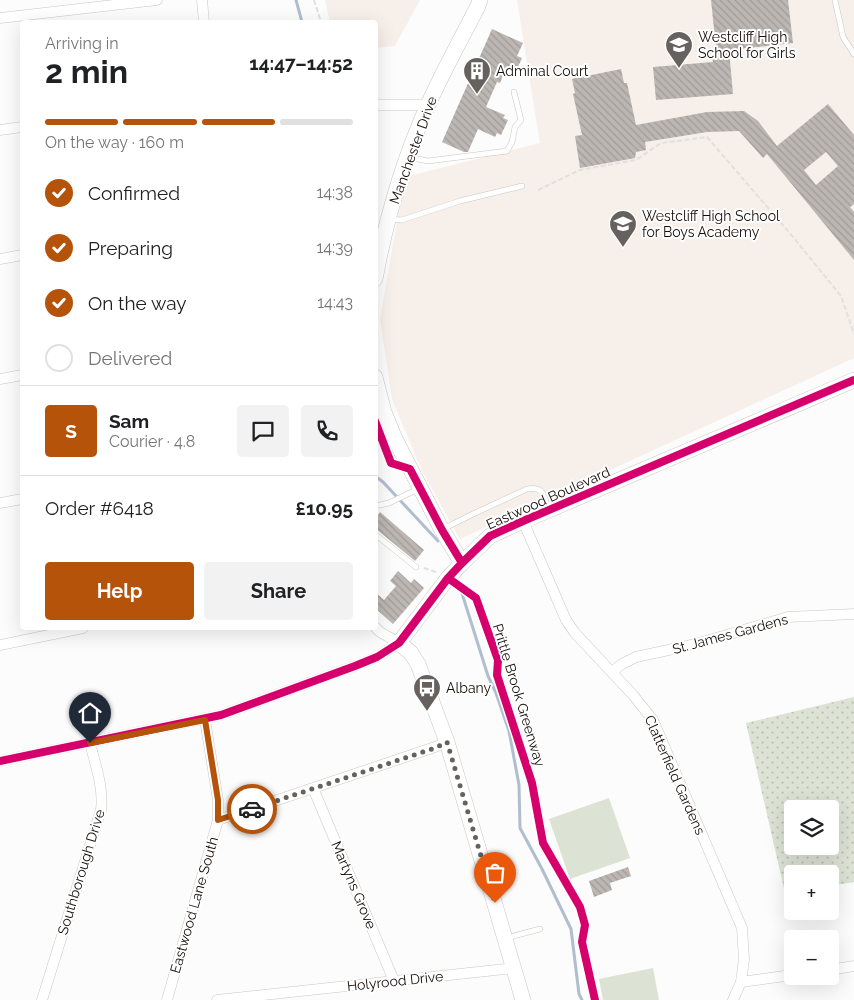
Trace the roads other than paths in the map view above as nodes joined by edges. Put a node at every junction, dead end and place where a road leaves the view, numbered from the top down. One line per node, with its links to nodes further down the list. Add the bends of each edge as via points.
1 (157, 0): 5 (street)
2 (202, 0): 6 (street)
3 (480, 0): 10 (street, Manchester Drive)
4 (835, 0): 7 (lane, via 843,37)
5 (0, 18)
6 (204, 20)
7 (854, 54)
8 (514, 92): 13 (lane, via 521,120 515,127 508,151 428,161)
9 (378, 105): 10 (street)
10 (428, 105): 13 (street, Manchester Drive)
11 (20, 127): 12 (street)
12 (0, 130)
13 (408, 156): 15 (street, Manchester Drive)
14 (522, 186): 15 (lane, via 402,220)
15 (388, 219): 18 (street, Manchester Drive)
16 (20, 255): 17 (street)
17 (0, 259)
18 (378, 265)
19 (20, 375): 20 (street)
20 (0, 379)
21 (854, 380): 27 (street, Eastwood Boulevard)
22 (378, 389): 23 (street, via 391,430)
23 (421, 488): 26 (lane); 29 (street)
24 (20, 498): 25 (street)
25 (0, 502)
26 (378, 505)
27 (549, 510): 28 (street, Eastwood Boulevard); 29 (lane, via 543,494 534,487)
28 (523, 521): 31 (street, Eastwood Boulevard, via 490,536); 38 (street, Clatterfield Gardens, via 566,620)
29 (442, 530): 31 (street)
30 (378, 537): 32 (lane)
31 (462, 563): 36 (street, Eastwood Boulevard)
32 (416, 567)
33 (854, 614): 38 (street, St. James Gardens, via 788,617 630,659)
34 (73, 630): 37 (street)
35 (378, 630): 36 (street)
36 (399, 643): 39 (street, Eastwood Boulevard, via 356,666); 40 (street, via 418,664)
37 (0, 645)
38 (612, 672): 52 (street, Clatterfield Gardens, via 653,720 742,928 744,959)
39 (205, 720): 41 (street, Eastwood Boulevard); 44 (street, Eastwood Lane South, via 218,800)
40 (447, 742): 43 (street); 46 (street)
41 (90, 743): 42 (street, Eastwood Boulevard); 53 (street, Southborough Drive, via 102,794 101,810)
42 (0, 761)
43 (313, 788): 44 (street); 51 (street, Martyns Grove)
44 (218, 820): 54 (street, Eastwood Lane South)
45 (540, 929): 46 (lane)
46 (506, 938): 48 (street)
47 (854, 966): 49 (street)
48 (514, 968): 51 (street, Holyrood Drive); 56 (street)
49 (839, 968)
50 (784, 976): 52 (street)
51 (394, 981): 55 (street, Holyrood Drive)
52 (741, 982): 57 (street, Clatterfield Gardens)
53 (42, 1000)
54 (167, 1000)
55 (217, 1000)
56 (523, 1000)
57 (733, 1000)

